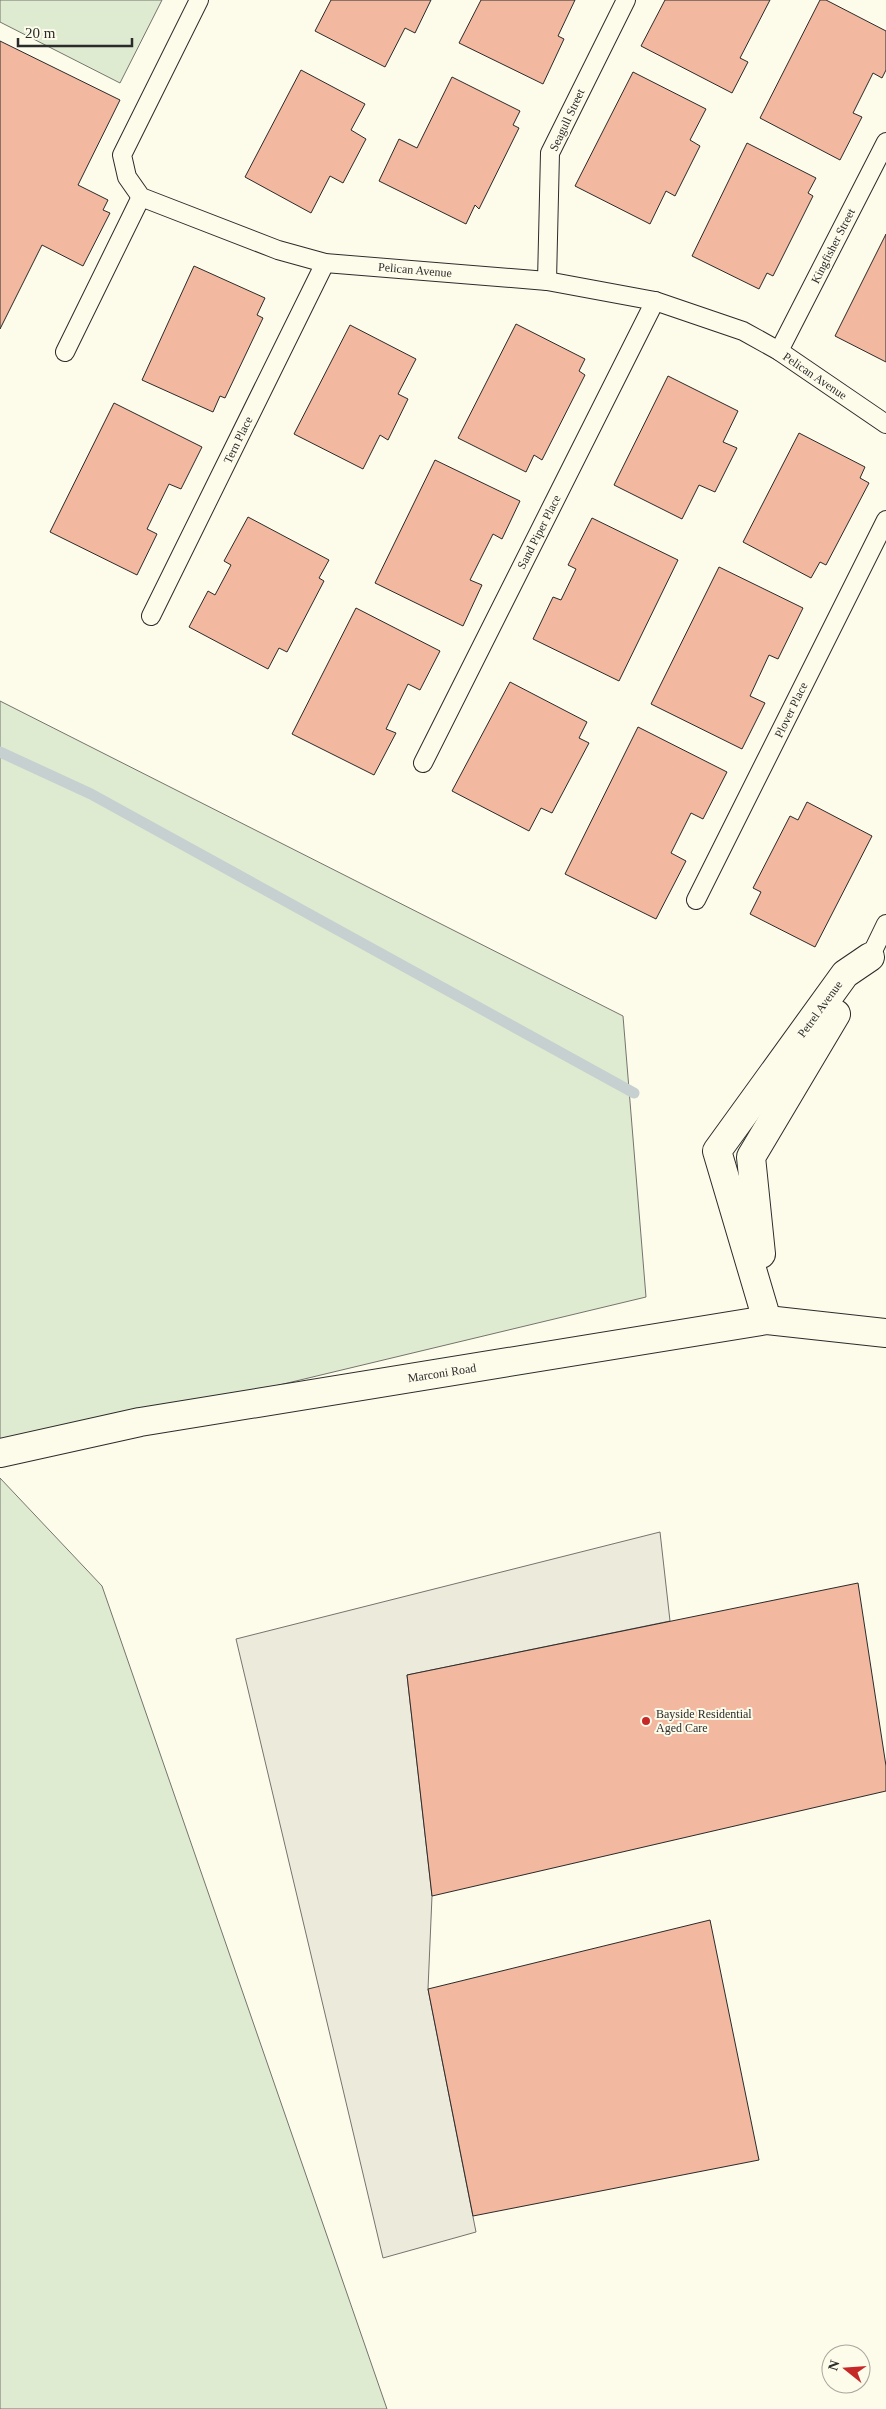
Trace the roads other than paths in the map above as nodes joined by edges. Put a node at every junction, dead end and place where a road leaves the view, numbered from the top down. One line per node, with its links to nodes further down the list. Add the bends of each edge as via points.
1 (199, 0): 4 (lane, via 122,155 126,177)
2 (626, 0): 6 (lane, Seagull Street, via 550,153)
3 (886, 142): 8 (lane, Kingfisher Street)
4 (142, 197): 5 (lane, Pelican Avenue, via 278,250); 9 (lane)
5 (325, 263): 6 (lane, Pelican Avenue); 12 (lane, Tern Place)
6 (547, 281): 7 (lane, Pelican Avenue)
7 (655, 301): 8 (lane, Pelican Avenue, via 743,331); 13 (lane, Sand Piper Place)
8 (779, 351): 10 (lane, Pelican Avenue)
9 (65, 352)
10 (886, 424)
11 (886, 520): 14 (lane, Plover Place)
12 (151, 616)
13 (423, 763)
14 (696, 900)
15 (886, 924): 16 (lane)
16 (870, 957): 17 (street, Petrel Avenue, via 845,974 718,1151)
17 (767, 1320): 18 (street, Marconi Road); 19 (street, Marconi Road, via 140,1422)
18 (886, 1333)
19 (0, 1452)

